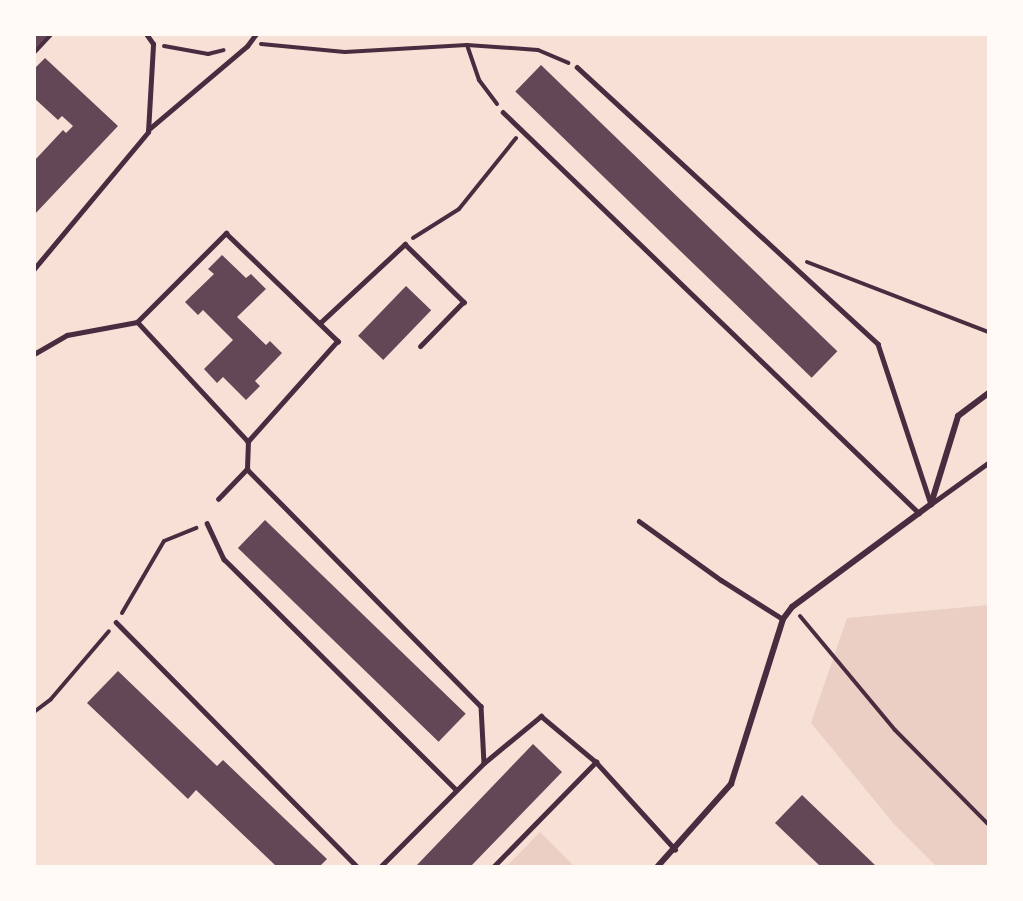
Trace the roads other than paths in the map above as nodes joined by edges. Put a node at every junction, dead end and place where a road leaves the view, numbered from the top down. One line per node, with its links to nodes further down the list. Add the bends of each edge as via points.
1 (146, 34): 5 (lane, via 153,44)
2 (256, 34): 5 (lane)
3 (577, 67): 16 (lane, via 878,344)
4 (503, 112): 17 (lane)
5 (148, 130): 6 (lane)
6 (34, 269)
7 (136, 322): 8 (lane, via 226,233); 10 (lane, via 67,335); 12 (lane)
8 (320, 323): 9 (lane, via 405,244 464,302); 12 (lane, via 338,341)
9 (421, 346)
10 (34, 354)
11 (988, 393): 16 (street, via 958,416)
12 (248, 442): 14 (lane)
13 (988, 463): 16 (lane)
14 (247, 469): 15 (lane); 23 (lane, via 481,706)
15 (218, 499)
16 (931, 504): 17 (street)
17 (919, 513): 20 (street, via 792,607)
18 (639, 521): 20 (lane)
19 (207, 523): 24 (lane, via 224,559)
20 (783, 619): 25 (street, via 731,784)
21 (116, 622): 26 (lane)
22 (596, 762): 23 (lane, via 541,716); 25 (lane); 28 (lane)
23 (484, 763): 24 (lane)
24 (456, 789): 27 (lane)
25 (675, 849): 29 (street)
26 (357, 867)
27 (381, 867)
28 (494, 867)
29 (658, 867)

